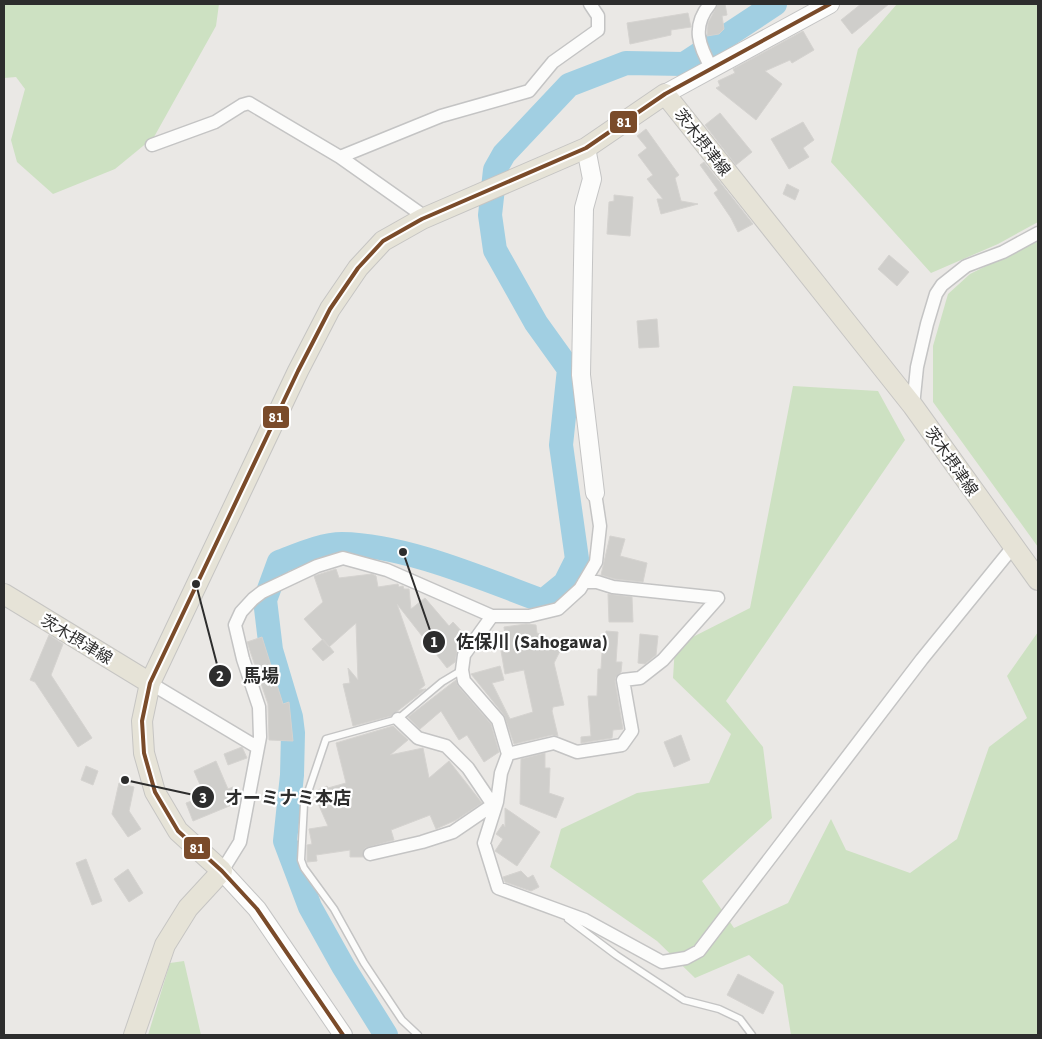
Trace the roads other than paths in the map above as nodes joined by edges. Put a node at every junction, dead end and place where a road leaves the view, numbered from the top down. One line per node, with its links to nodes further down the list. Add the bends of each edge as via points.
1 (590, 4): 8 (street, via 598,16 598,30 553,62 529,91 441,116)
2 (710, 4): 4 (street, via 702,14 698,40)
3 (830, 4): 4 (main road)
4 (712, 69): 5 (main road)
5 (665, 94): 7 (main road, 茨木摂津線); 11 (main road, 茨木摂津線)
6 (152, 145): 8 (street, via 215,122 249,102)
7 (586, 148): 9 (main road, 茨木摂津線); 12 (main road, via 592,179 584,208 581,375)
8 (340, 156): 9 (street, via 418,212)
9 (422, 219): 19 (main road, 茨木摂津線, via 383,241 358,268 330,308)
10 (1038, 233): 11 (street, via 1003,252 966,266 942,285 927,324 917,367)
11 (913, 406): 13 (main road, 茨木摂津線)
12 (596, 493): 15 (street, via 600,526 596,562)
13 (1013, 547): 14 (main road, 茨木摂津線); 26 (street, via 922,659 699,951 686,958 662,962 585,920)
14 (1038, 580)
15 (584, 582): 17 (street, via 558,609 529,616); 22 (street, via 718,598 663,660 640,678 623,680 632,731 622,745 576,752 554,743)
16 (4, 594): 19 (main road, 茨木摂津線)
17 (492, 616): 18 (street, via 464,655); 21 (street, via 387,570 342,558 262,592 241,612 235,625 259,707)
18 (462, 670): 20 (lane, via 442,682); 22 (street, via 464,681 498,720)
19 (150, 683): 21 (street); 25 (main road, 茨木摂津線, via 142,721 144,754 155,792 178,831)
20 (398, 719): 23 (street, via 418,738 446,746); 29 (lane, via 326,739 304,804 300,854 304,868 334,909 364,963 402,1020)
21 (257, 747): 25 (street, via 240,842)
22 (508, 754): 23 (street)
23 (495, 803): 24 (street, via 453,832); 26 (street, via 484,843 498,888)
24 (370, 854)
25 (222, 871): 27 (main road, via 188,908 165,945); 28 (main road, via 257,909)
26 (551, 906): 30 (lane, via 684,1000 719,1009 740,1019)
27 (134, 1035)
28 (343, 1035)
29 (418, 1035)
30 (752, 1035)

